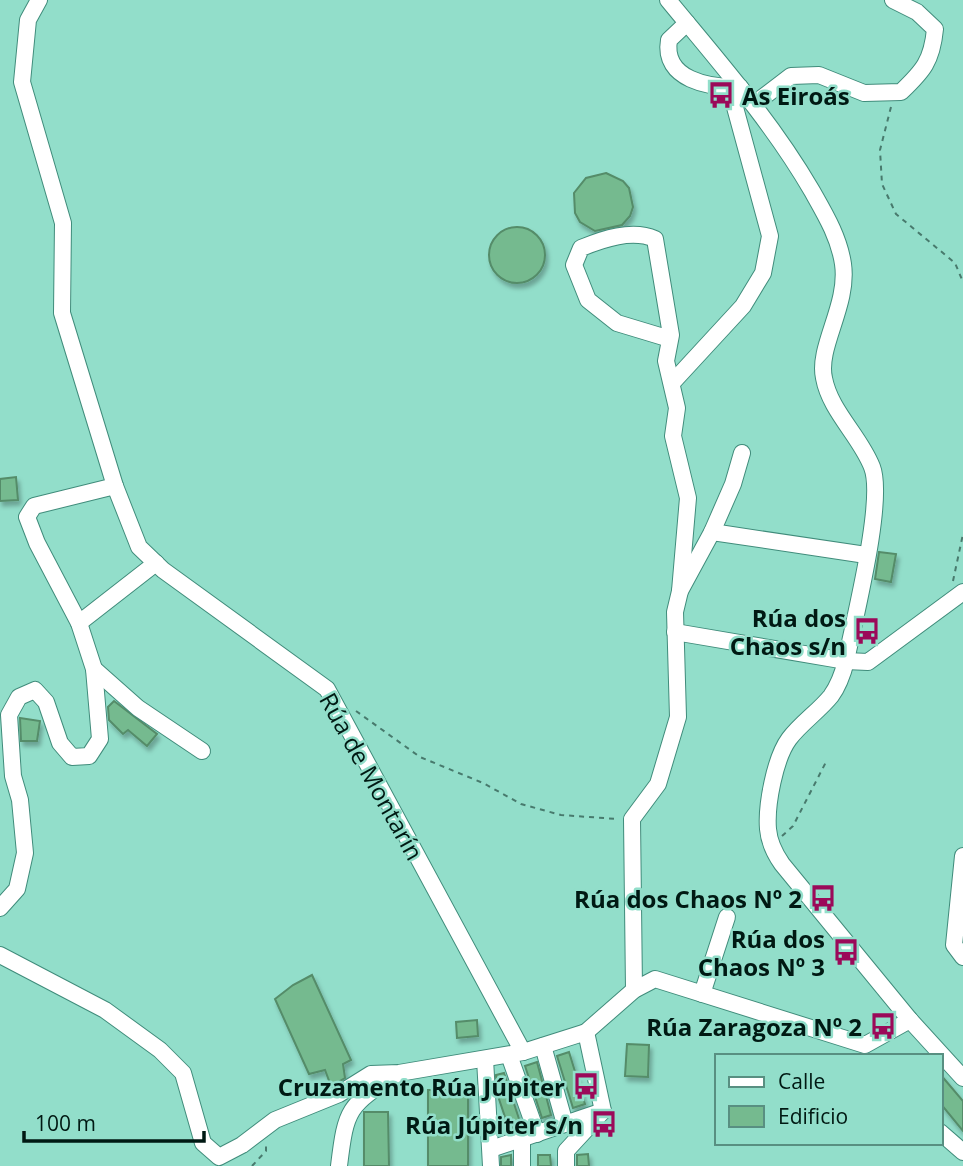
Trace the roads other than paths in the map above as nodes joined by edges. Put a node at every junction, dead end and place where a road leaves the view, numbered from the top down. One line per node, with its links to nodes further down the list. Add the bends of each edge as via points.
1 (39, 0): 10 (street, Rúa de Montarín, via 28,20 22,82 63,223 62,313)
2 (668, 0): 4 (street)
3 (894, 0): 6 (street, via 935,29 933,51 922,72 901,92 864,93 819,75 791,76)
4 (687, 23): 5 (street); 5 (street, via 669,40 672,66 689,78)
5 (741, 89): 6 (street); 8 (street, via 733,100 771,236 763,273 743,306)
6 (754, 104): 12 (street, via 793,158 830,223 843,265 843,292 823,377 832,401 867,455 875,480)
7 (670, 339): 7 (street, via 617,323 588,300 574,265 581,248 604,238 644,234 655,239); 8 (street, via 666,361)
8 (673, 383): 14 (street, via 677,408 673,436 688,498)
9 (742, 453): 11 (street)
10 (115, 486): 13 (street, Rúa de Montarín, via 139,547); 16 (street, via 34,506 27,517)
11 (712, 532): 12 (street); 14 (street)
12 (866, 555): 18 (street)
13 (156, 563): 16 (street); 32 (street, Rúa de Montarín, via 327,689)
14 (680, 591): 17 (street)
15 (957, 596): 18 (street, via 868,662)
16 (79, 623): 19 (street)
17 (675, 632): 18 (street); 26 (street, via 678,717 658,784 632,820)
18 (846, 660): 28 (street, via 831,696 787,741 780,755 768,830 782,864)
19 (94, 669): 20 (street, via 138,708); 22 (street, via 100,739 89,756 72,757 60,743 46,702 35,690 19,697 9,715 25,853 17,889)
20 (202, 751)
21 (963, 856): 25 (street, via 954,945)
22 (0, 908)
23 (727, 917): 27 (street)
24 (0, 956): 36 (street, via 105,1010 160,1050 183,1073 203,1143 219,1157 275,1120 339,1094 371,1074)
25 (963, 957)
26 (634, 990): 27 (street, via 655,979); 29 (street)
27 (702, 994): 31 (street)
28 (910, 1020): 31 (street); 33 (street)
29 (586, 1032): 30 (street); 38 (street)
30 (542, 1046): 32 (street); 39 (street)
31 (863, 1051)
32 (516, 1054): 35 (street); 41 (street, Rúa de Montarín)
33 (941, 1054)
34 (942, 1055): 37 (street)
35 (485, 1059): 36 (street); 42 (street)
36 (400, 1073): 44 (street, via 355,1104 346,1122)
37 (963, 1078)
38 (603, 1111): 39 (street); 47 (street, via 566,1151)
39 (565, 1124): 41 (street)
40 (942, 1134): 43 (street)
41 (529, 1137): 42 (street); 46 (street, Rúa de Montarín)
42 (491, 1149): 45 (street)
43 (963, 1152)
44 (339, 1166)
45 (491, 1166)
46 (522, 1166)
47 (566, 1166)

